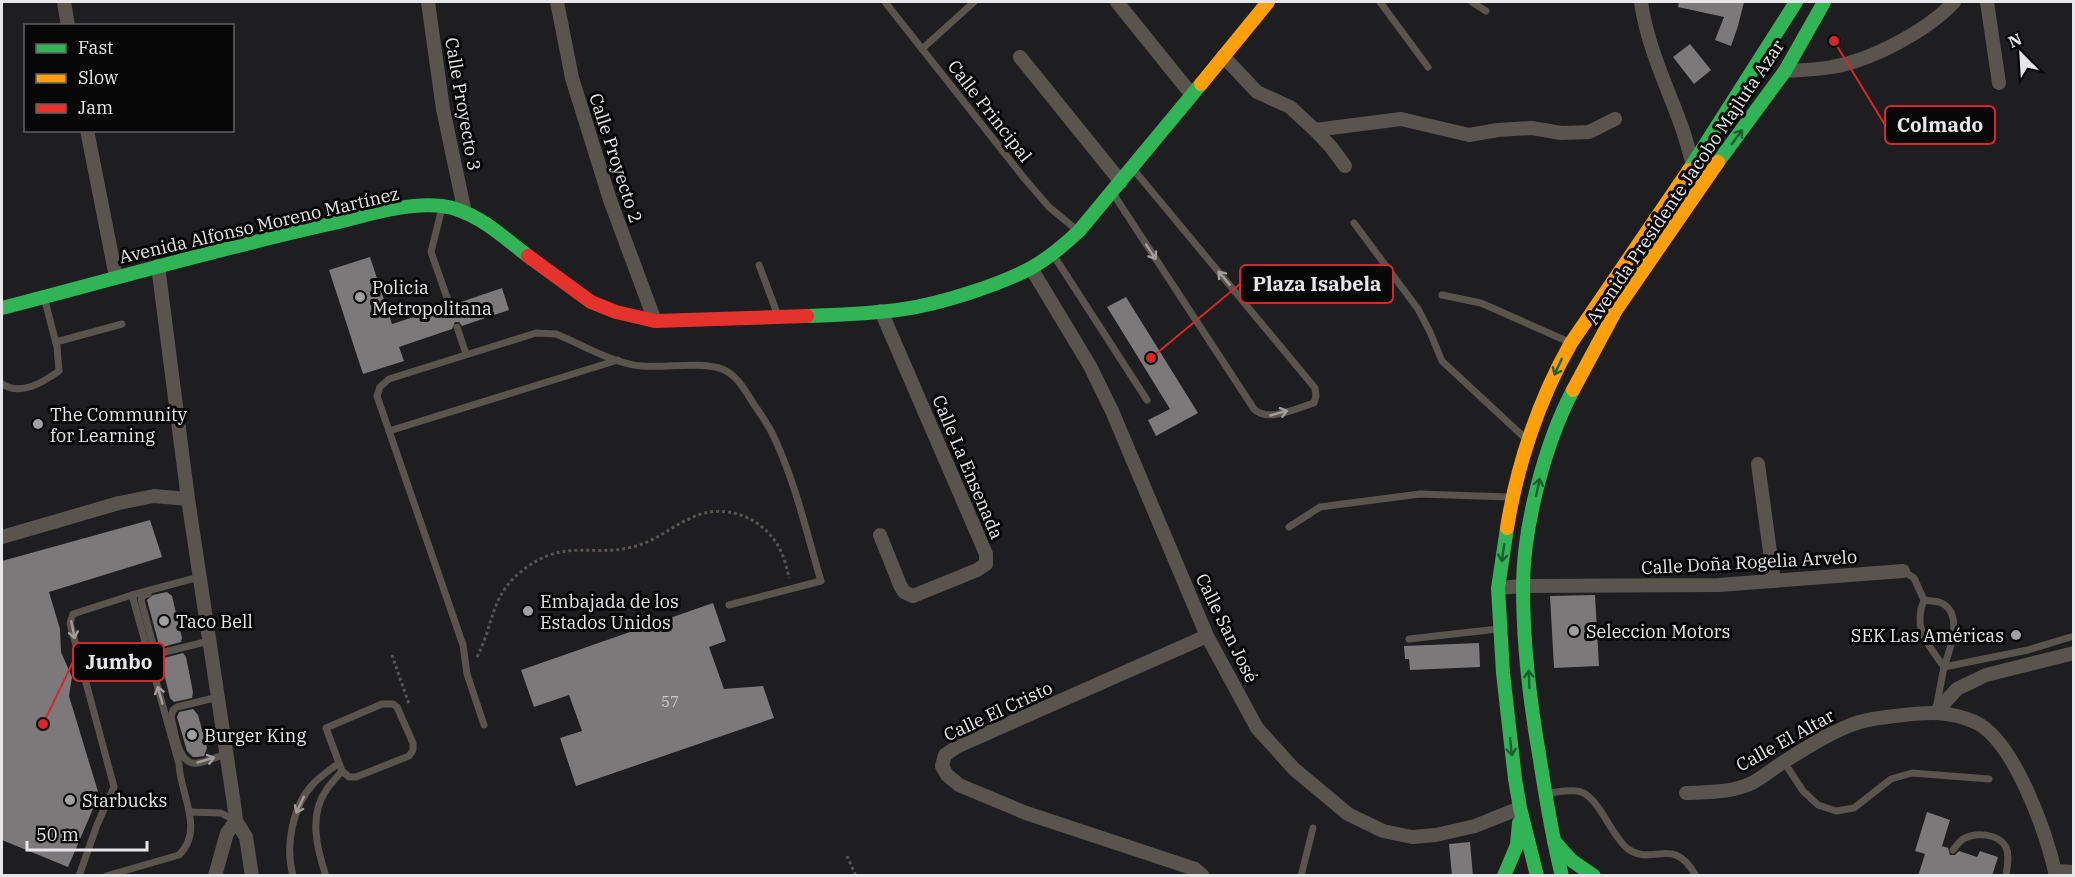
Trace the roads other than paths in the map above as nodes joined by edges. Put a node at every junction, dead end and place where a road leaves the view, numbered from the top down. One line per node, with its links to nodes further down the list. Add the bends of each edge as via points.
1 (64, 2): 16 (street)
2 (428, 2): 33 (street, Calle Proyecto 3, via 443,109)
3 (557, 2): 47 (street, Calle Proyecto 2, via 572,78 610,200)
4 (885, 2): 17 (lane, Calle Principal)
5 (974, 2): 17 (lane)
6 (1117, 2): 23 (street)
7 (1380, 2): 20 (lane)
8 (1472, 2): 15 (lane)
9 (1641, 2): 27 (street, via 1658,67)
10 (1796, 2): 27 (main road, Avenida Presidente Jacobo Majluta Azar)
11 (1824, 2): 21 (main road, Avenida Presidente Jacobo Majluta Azar)
12 (1954, 2): 21 (street, via 1942,15 1890,48 1833,67)
13 (1987, 2): 22 (street)
14 (1265, 3): 18 (main road, Avenida Alfonso Moreno Martínez)
15 (1486, 11)
16 (68, 24)
17 (922, 49): 35 (lane, Calle Principal, via 1049,207)
18 (1223, 56): 23 (main road, Avenida Alfonso Moreno Martínez); 25 (street, via 1257,92 1290,107)
19 (1020, 57): 31 (street)
20 (1428, 67)
21 (1785, 71): 30 (main road, Avenida Presidente Jacobo Majluta Azar, one-way to 21)
22 (1999, 83)
23 (1192, 95): 29 (main road, Avenida Alfonso Moreno Martínez)
24 (1615, 119): 25 (street, via 1589,132 1532,128 1469,135 1401,119)
25 (1315, 130): 28 (street)
26 (87, 132): 40 (street)
27 (1693, 165): 30 (street); 51 (main road, Avenida Presidente Jacobo Majluta Azar)
28 (1345, 166)
29 (1132, 168): 31 (main road, Avenida Alfonso Moreno Martínez); 31 (lane, one-way to 29, via 1254,409 1268,416 1314,403 1315,388)
30 (1708, 176): 67 (main road, Avenida Presidente Jacobo Majluta Azar, one-way to 30, via 1541,475 1559,417 1616,310)
31 (1116, 187): 35 (main road, Avenida Alfonso Moreno Martínez)
32 (443, 206): 33 (main road, Avenida Alfonso Moreno Martínez); 38 (main road, Avenida Alfonso Moreno Martínez, via 413,206); 43 (lane, via 431,252)
33 (465, 213): 47 (main road, Avenida Alfonso Moreno Martínez, via 591,302)
34 (1354, 223): 57 (lane, via 1418,309 1442,361)
35 (1079, 231): 36 (main road, Avenida Alfonso Moreno Martínez)
36 (1052, 254): 39 (main road, Avenida Alfonso Moreno Martínez); 55 (lane)
37 (759, 265): 46 (lane)
38 (158, 266): 40 (main road, Avenida Alfonso Moreno Martínez); 60 (street)
39 (1031, 268): 45 (main road, Avenida Alfonso Moreno Martínez, via 955,297); 73 (street, Calle San José, via 1099,384)
40 (116, 277): 42 (main road, Avenida Alfonso Moreno Martínez)
41 (1442, 295): 51 (lane, via 1481,303)
42 (44, 297): 44 (main road, Avenida Alfonso Moreno Martínez); 50 (lane)
43 (450, 306)
44 (2, 308)
45 (881, 311): 46 (main road, Avenida Alfonso Moreno Martínez); 62 (street, Calle La Ensenada, via 986,554 986,564 913,596 900,585)
46 (779, 317): 47 (main road, Avenida Alfonso Moreno Martínez)
47 (655, 321)
48 (122, 324): 50 (lane)
49 (457, 327): 52 (lane)
50 (56, 342): 54 (lane, via 59,371 29,387 9,389)
51 (1571, 343): 57 (main road, Avenida Presidente Jacobo Majluta Azar, one-way to 57)
52 (466, 354): 53 (lane, via 548,333); 56 (lane, via 389,380 380,387 377,396)
53 (618, 360): 56 (lane); 71 (lane, via 638,366 721,368 744,389 771,431 790,474 820,580)
54 (2, 384)
55 (1147, 400)
56 (389, 431): 81 (lane, via 463,645 467,674)
57 (1528, 442): 59 (main road, Avenida Presidente Jacobo Majluta Azar)
58 (1758, 464): 66 (street)
59 (1512, 497): 61 (lane, via 1420,494 1320,507); 68 (main road, Avenida Presidente Jacobo Majluta Azar, one-way to 68)
60 (188, 499): 63 (street, via 154,496 119,503); 65 (street)
61 (1289, 527)
62 (880, 535)
63 (2, 537)
64 (1903, 571): 66 (street, Calle Doña Rogelia Arvelo); 70 (lane, via 1914,578)
65 (200, 579): 69 (lane); 76 (street); 76 (lane, via 141,599 154,648 161,653)
66 (1774, 581): 67 (street, Calle Doña Rogelia Arvelo)
67 (1523, 586): 68 (street, Calle Doña Rogelia Arvelo); 87 (main road, Avenida Presidente Jacobo Majluta Azar, one-way to 67, via 1529,694)
68 (1498, 588): 72 (main road, Avenida Presidente Jacobo Majluta Azar)
69 (132, 595): 90 (lane, one-way to 69); 97 (lane, one-way to 97, via 73,614 70,623 114,787)
70 (1924, 600): 78 (lane, via 1919,613 1921,631); 78 (lane, via 1948,608 1953,621 1954,638)
71 (729, 605)
72 (1500, 628): 75 (lane); 89 (main road, Avenida Presidente Jacobo Majluta Azar, one-way to 89)
73 (1207, 636): 89 (street, Calle San José, via 1257,728 1294,769 1348,814 1383,831 1412,837 1475,826); 103 (street, Calle El Cristo, via 958,746 945,755 942,766 959,785 1026,813 1195,869)
74 (2073, 636): 78 (lane, via 2028,650)
75 (1409, 639)
76 (209, 641): 79 (street)
77 (2073, 653): 80 (street, via 1986,675 1957,689)
78 (1944, 667): 80 (lane)
79 (218, 697): 82 (street); 82 (lane, one-way to 82, via 177,707 171,717 183,759 197,763)
80 (1936, 712): 83 (street, Calle El Altar, via 1848,725); 96 (street, Calle El Altar, via 1977,723 2013,763 2032,800)
81 (484, 725)
82 (226, 754): 91 (street)
83 (1784, 762): 86 (lane, via 1818,806 1836,811 1854,808 1891,779 1911,773); 88 (street, Calle El Altar, via 1753,783 1725,792)
84 (339, 763): 85 (lane); 85 (lane, via 326,728 382,704 393,704 413,743 409,756 356,777); 101 (lane, one-way to 101, via 315,782 299,803 291,839)
85 (342, 771): 102 (lane, via 325,791 316,823 316,841)
86 (1989, 779)
87 (1546, 793): 93 (main road, Avenida Presidente Jacobo Majluta Azar); 109 (lane, via 1578,791 1589,796 1629,850 1682,857)
88 (1686, 794)
89 (1520, 807): 105 (main road, via 1517,845); 106 (main road, Avenida Presidente Jacobo Majluta Azar)
90 (190, 812): 91 (lane, via 221,813); 98 (lane, via 188,846 179,855)
91 (236, 821): 99 (street, via 227,833); 100 (street, via 246,837)
92 (1313, 828): 104 (lane)
93 (1553, 840): 107 (main road, Avenida Presidente Jacobo Majluta Azar); 108 (main road, via 1571,860)
94 (1953, 850): 110 (lane, via 1960,840 1970,836 1995,837 2006,847)
95 (2073, 872): 96 (street)
96 (2056, 873)
97 (79, 876)
98 (106, 876)
99 (215, 876)
100 (252, 876)
101 (293, 876)
102 (326, 876)
103 (1203, 876)
104 (1301, 876)
105 (1504, 876)
106 (1537, 876)
107 (1562, 876)
108 (1594, 876)
109 (1696, 876)
110 (2006, 876)

